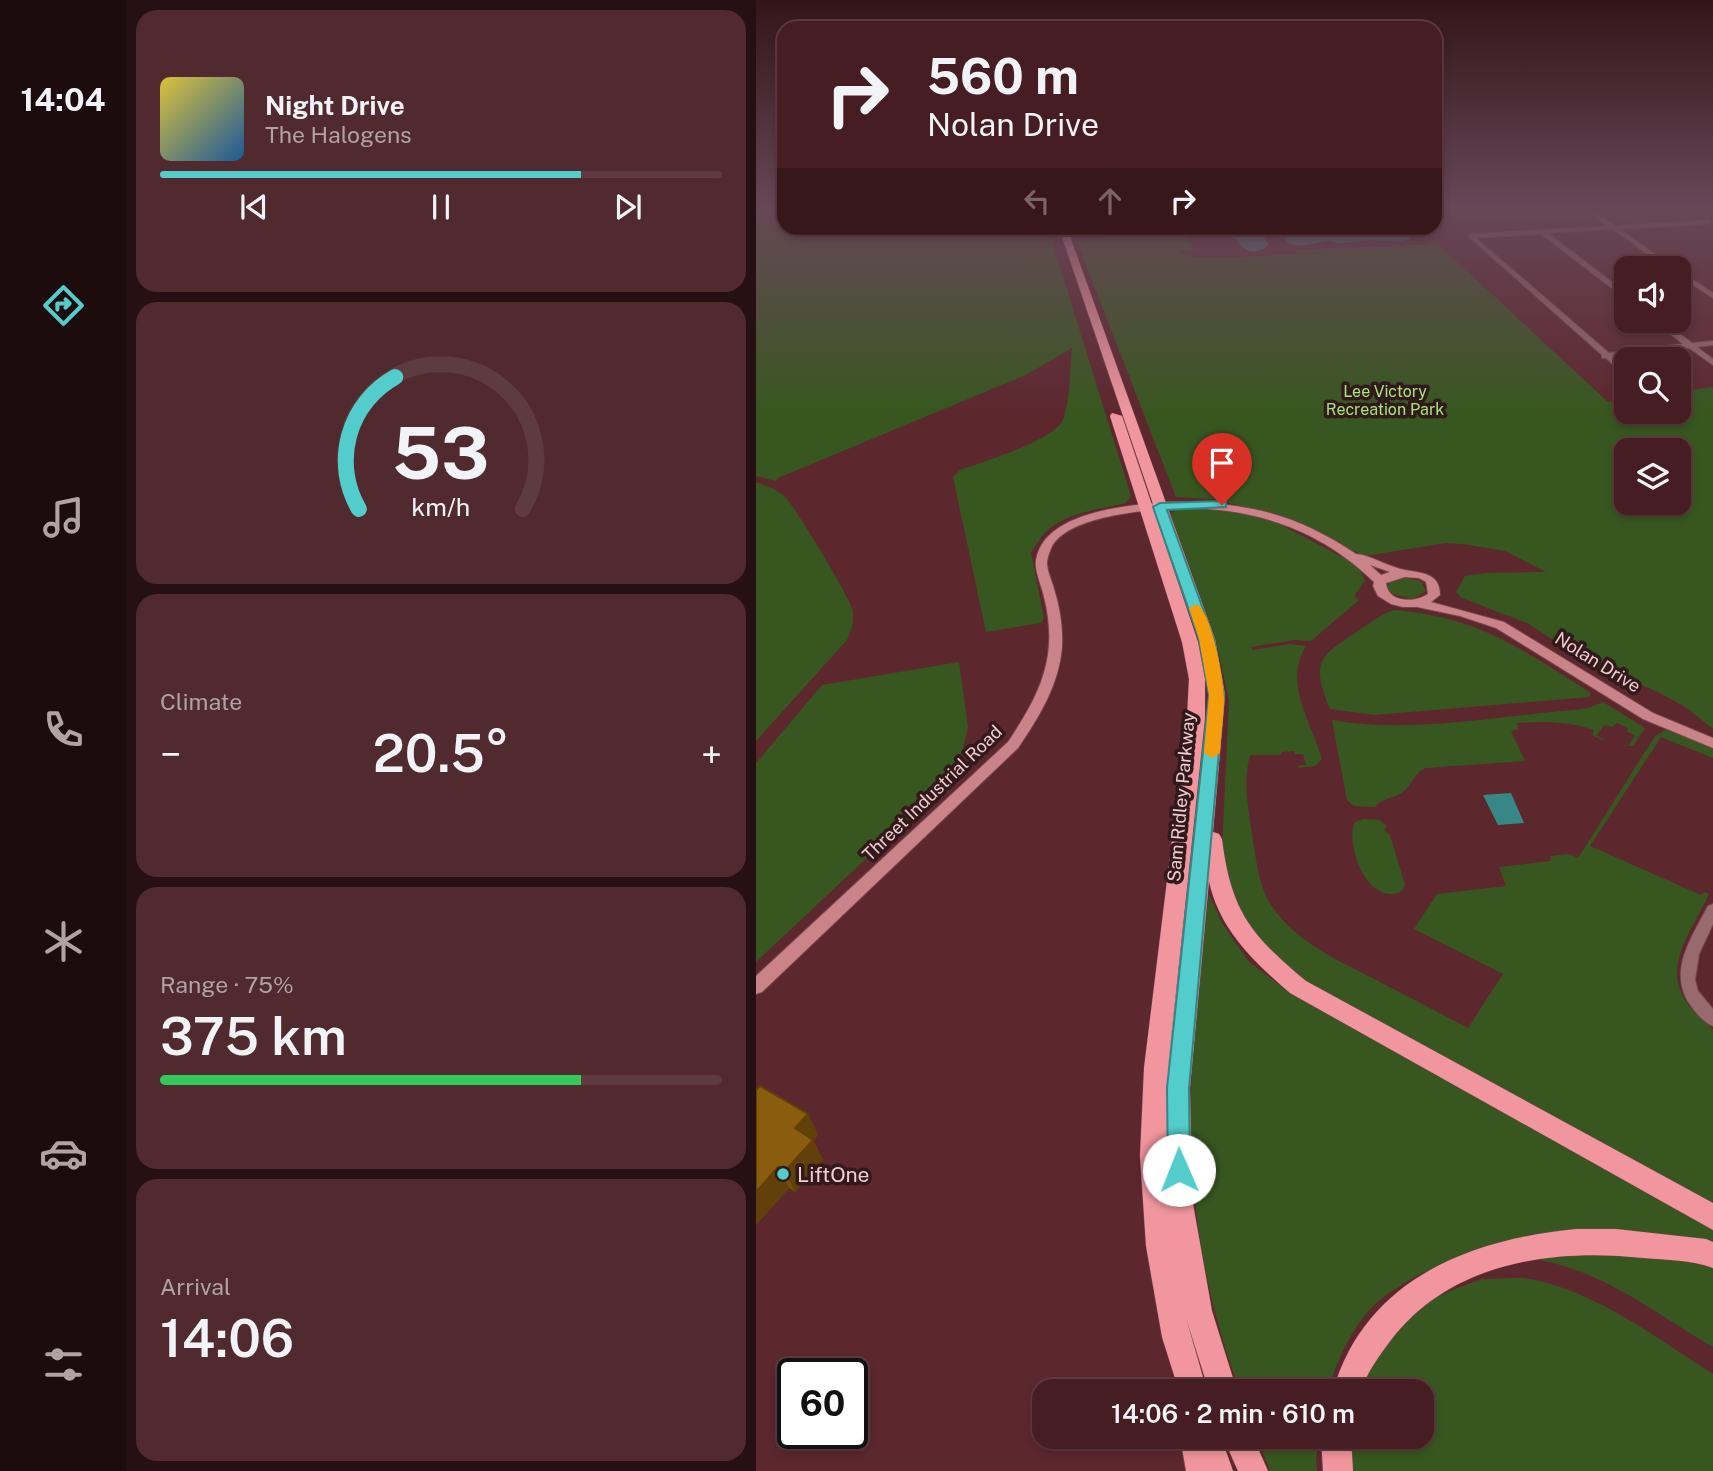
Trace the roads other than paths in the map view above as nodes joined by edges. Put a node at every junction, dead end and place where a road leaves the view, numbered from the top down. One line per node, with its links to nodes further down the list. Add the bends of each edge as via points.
1 (1070, 275): 14 (main road, Sam Ridley Parkway)
2 (1078, 275): 14 (main road, Sam Ridley Parkway)
3 (1514, 275): 11 (street)
4 (1597, 275): 6 (street)
5 (1691, 281): 7 (street)
6 (1614, 288)
7 (1713, 296)
8 (1672, 333): 10 (street)
9 (1713, 343): 10 (street)
10 (1689, 346): 11 (street); 12 (street)
11 (1605, 356): 13 (street)
12 (1713, 362)
13 (1614, 363)
14 (1153, 508): 15 (street, via 1222,505 1257,511); 22 (main road, Sam Ridley Parkway, via 1207,639 1217,695); 24 (street, Threet Industrial Road, via 1077,521 1044,544 1041,562 1057,629 1053,674 1035,712 1013,745); 28 (main road, Sam Ridley Parkway, via 1197,679 1193,753 1156,1068 1152,1156 1159,1246)
15 (1343, 552): 16 (street); 17 (street)
16 (1401, 572): 17 (street); 18 (street, Nolan Drive, via 1426,578 1435,587)
17 (1380, 581): 19 (street, Nolan Drive, via 1380,590 1388,598)
18 (1434, 595): 19 (street); 20 (street, Nolan Drive)
19 (1418, 603): 20 (street, Nolan Drive)
20 (1463, 612): 21 (street, Nolan Drive, via 1508,629 1648,716)
21 (1713, 743)
22 (1208, 797): 26 (main road, via 1215,875 1231,918 1258,954 1298,987); 31 (main road, Sam Ridley Parkway, via 1178,1088 1179,1198 1198,1311)
23 (1713, 910): 25 (street, via 1685,969 1688,991)
24 (756, 988)
25 (1713, 1019)
26 (1713, 1217)
27 (1713, 1255): 32 (main road, via 1614,1240 1528,1246 1473,1262 1423,1289 1386,1319)
28 (1176, 1337): 29 (main road); 30 (main road, Sam Ridley Parkway)
29 (1184, 1379)
30 (1189, 1379)
31 (1219, 1379)
32 (1350, 1379)
33 (1197, 1449): 37 (main road)
34 (1210, 1449): 38 (main road)
35 (1243, 1449): 39 (main road)
36 (1337, 1449): 40 (main road)
37 (1201, 1471)
38 (1218, 1471)
39 (1253, 1471)
40 (1338, 1471)

